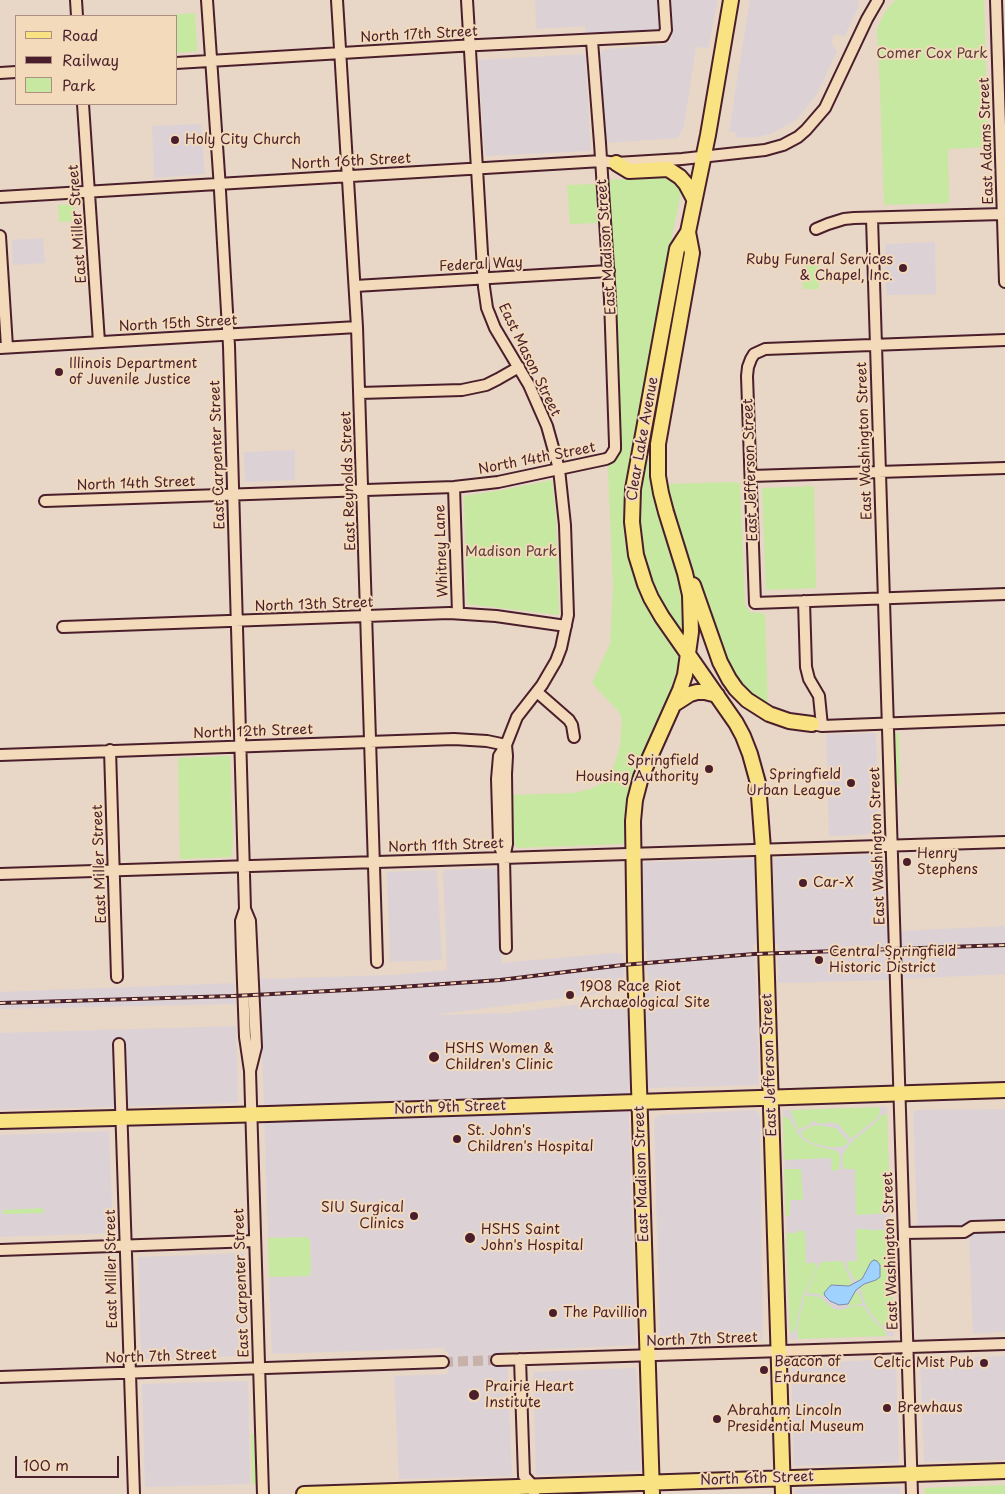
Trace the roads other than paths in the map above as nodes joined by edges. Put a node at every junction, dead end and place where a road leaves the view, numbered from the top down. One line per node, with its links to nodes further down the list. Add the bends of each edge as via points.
1 (76, 0): 9 (street)
2 (207, 0): 13 (street, East Carpenter Street)
3 (337, 0): 12 (street, East Reynolds Street)
4 (467, 0): 11 (street, East Mason Street)
5 (664, 0): 10 (street, North 17th Street, via 666,30 663,36)
6 (731, 0): 18 (main road, Clear Lake Avenue)
7 (878, 0): 18 (street, North 16th Street, via 825,108 806,130 774,148)
8 (996, 0): 27 (street, East Adams Street)
9 (77, 15)
10 (592, 41): 11 (street, North 17th Street); 19 (street, East Madison Street)
11 (470, 46): 12 (street, North 17th Street); 21 (street, East Mason Street)
12 (340, 53): 13 (street, North 17th Street); 22 (street, East Reynolds Street)
13 (211, 61): 14 (street, North 17th Street); 23 (street, East Carpenter Street)
14 (178, 63)
15 (15, 72): 16 (street)
16 (0, 73)
17 (83, 105): 24 (street, East Miller Street)
18 (703, 157): 20 (street, North 16th Street); 26 (main road, Clear Lake Avenue)
19 (602, 161): 20 (street, North 16th Street); 21 (street, North 16th Street); 32 (street, East Madison Street)
20 (616, 163): 26 (main road, via 629,171 668,169 680,177)
21 (478, 169): 22 (street, North 16th Street); 33 (street, East Mason Street)
22 (348, 176): 23 (street, North 16th Street); 35 (street, East Reynolds Street)
23 (220, 184): 24 (street, North 16th Street); 37 (street, East Carpenter Street)
24 (89, 192): 25 (street, North 16th Street); 39 (street, East Miller Street)
25 (0, 197)
26 (694, 199): 30 (main road, Clear Lake Avenue)
27 (1003, 214): 28 (street); 34 (street, East Adams Street)
28 (872, 218): 29 (street, via 844,219); 40 (street, East Washington Street)
29 (816, 229)
30 (688, 232): 53 (main road, Clear Lake Avenue, via 692,254 658,444 661,493); 62 (main road, Clear Lake Avenue, via 677,249 633,490 632,522 636,555 645,584 662,617)
31 (0, 236): 41 (street)
32 (609, 271): 33 (street, Federal Way); 44 (street, East Madison Street, via 615,424)
33 (484, 278): 35 (street, Federal Way); 42 (street, East Mason Street, via 490,317)
34 (1005, 282)
35 (355, 286): 36 (street, East Reynolds Street)
36 (358, 327): 37 (street, North 15th Street); 43 (street, East Reynolds Street)
37 (228, 335): 39 (street, North 15th Street); 51 (street, East Carpenter Street)
38 (1005, 340): 40 (street)
39 (99, 342): 41 (street, North 15th Street)
40 (876, 345): 47 (street, East Washington Street); 48 (street, East Jefferson Street, via 768,349 754,354 748,367)
41 (4, 348)
42 (519, 367): 43 (street, via 486,385 462,390); 46 (street, East Mason Street, via 544,418)
43 (360, 393): 50 (street, East Reynolds Street)
44 (613, 453): 46 (street, North 14th Street, via 606,459)
45 (1005, 468): 47 (street)
46 (559, 469): 49 (street, North 14th Street, via 498,482); 60 (street, East Mason Street, via 565,525)
47 (880, 472): 48 (street); 55 (street, East Washington Street)
48 (751, 476): 56 (street, East Jefferson Street, via 755,603)
49 (454, 487): 50 (street, North 14th Street); 57 (street, Whitney Lane)
50 (363, 490): 51 (street, North 14th Street); 58 (street, East Reynolds Street)
51 (233, 494): 52 (street, North 14th Street); 59 (street, East Carpenter Street)
52 (44, 501)
53 (676, 543): 62 (main road, Clear Lake Avenue, via 690,595); 68 (main road, via 720,662 736,689 769,714 789,722)
54 (1005, 594): 55 (street)
55 (884, 598): 56 (street); 67 (street, East Washington Street)
56 (804, 601): 68 (street, via 806,667 819,696)
57 (458, 613): 58 (street, North 13th Street); 60 (street, North 13th Street)
58 (367, 616): 59 (street, North 13th Street); 70 (street, East Reynolds Street)
59 (237, 621): 61 (street, North 13th Street); 72 (street, East Carpenter Street)
60 (566, 626): 63 (street, East Mason Street, via 556,661)
61 (63, 627)
62 (688, 655): 64 (main road, East Jefferson Street); 65 (main road, East Madison Street)
63 (537, 692): 69 (street, via 569,720); 71 (street, East Mason Street, via 517,717)
64 (717, 695): 65 (main road, via 697,692); 77 (main road, East Jefferson Street, via 743,736 755,769)
65 (676, 703): 78 (main road, East Madison Street, via 644,769 638,790)
66 (1005, 718): 67 (street)
67 (888, 722): 68 (street); 76 (street, East Washington Street)
68 (817, 725)
69 (574, 737)
70 (370, 741): 71 (street, North 12th Street, via 454,739); 72 (street, North 12th Street); 80 (street, East Reynolds Street)
71 (506, 745): 79 (street, East Mason Street, via 508,844)
72 (240, 746): 73 (street, North 12th Street); 81 (street, East Carpenter Street)
73 (110, 750): 74 (street, North 12th Street); 82 (street, East Miller Street)
74 (0, 755)
75 (1005, 842): 76 (street, North 11th Street)
76 (892, 846): 77 (street, North 11th Street); 89 (street, East Washington Street)
77 (763, 849): 78 (street, North 11th Street); 90 (main road, East Jefferson Street)
78 (633, 854): 79 (street, North 11th Street); 91 (main road, East Madison Street)
79 (504, 858): 80 (street, North 11th Street); 84 (street, East Mason Street)
80 (374, 862): 81 (street, North 11th Street); 85 (street, East Reynolds Street)
81 (244, 867): 82 (street, North 11th Street); 92 (street, East Carpenter Street, via 256,1047 250,1071)
82 (114, 871): 83 (street, North 11th Street); 86 (street, East Miller Street)
83 (0, 874)
84 (506, 948)
85 (377, 962)
86 (117, 977)
87 (119, 1044): 93 (street, East Miller Street)
88 (1005, 1090): 89 (main road, North 9th Street)
89 (899, 1093): 90 (main road, North 9th Street); 96 (street, East Washington Street)
90 (770, 1097): 91 (main road, North 9th Street); 102 (main road, East Jefferson Street)
91 (640, 1102): 92 (main road, North 9th Street); 103 (main road, East Madison Street)
92 (251, 1114): 93 (main road, North 9th Street); 97 (street, East Carpenter Street)
93 (122, 1117): 94 (main road, North 9th Street); 98 (street, East Miller Street)
94 (0, 1121)
95 (1005, 1226): 96 (street, via 972,1227 964,1232)
96 (904, 1234): 101 (street, East Washington Street)
97 (255, 1241): 98 (street); 107 (street, East Carpenter Street)
98 (126, 1245): 99 (street); 108 (street, East Miller Street)
99 (0, 1250)
100 (1005, 1344): 101 (street, North 7th Street)
101 (908, 1347): 102 (street, North 7th Street); 111 (street, East Washington Street)
102 (779, 1352): 103 (street, North 7th Street); 112 (main road, East Jefferson Street)
103 (648, 1356): 104 (street, North 7th Street); 113 (main road, East Madison Street)
104 (520, 1359): 105 (street, North 7th Street); 114 (street, via 524,1476)
105 (497, 1360)
106 (443, 1362): 107 (street, North 7th Street)
107 (259, 1368): 108 (street, North 7th Street); 116 (street, East Carpenter Street)
108 (130, 1372): 109 (street, North 7th Street); 115 (street, East Miller Street)
109 (0, 1377)
110 (1005, 1471): 111 (main road, North 6th Street)
111 (911, 1474): 112 (main road, North 6th Street); 119 (street, East Washington Street)
112 (783, 1479): 113 (main road, North 6th Street); 118 (main road, East Jefferson Street)
113 (652, 1488): 114 (main road, North 6th Street)
114 (534, 1490): 117 (main road, North 6th Street)
115 (134, 1494)
116 (263, 1494)
117 (304, 1494)
118 (783, 1494)
119 (912, 1494)

